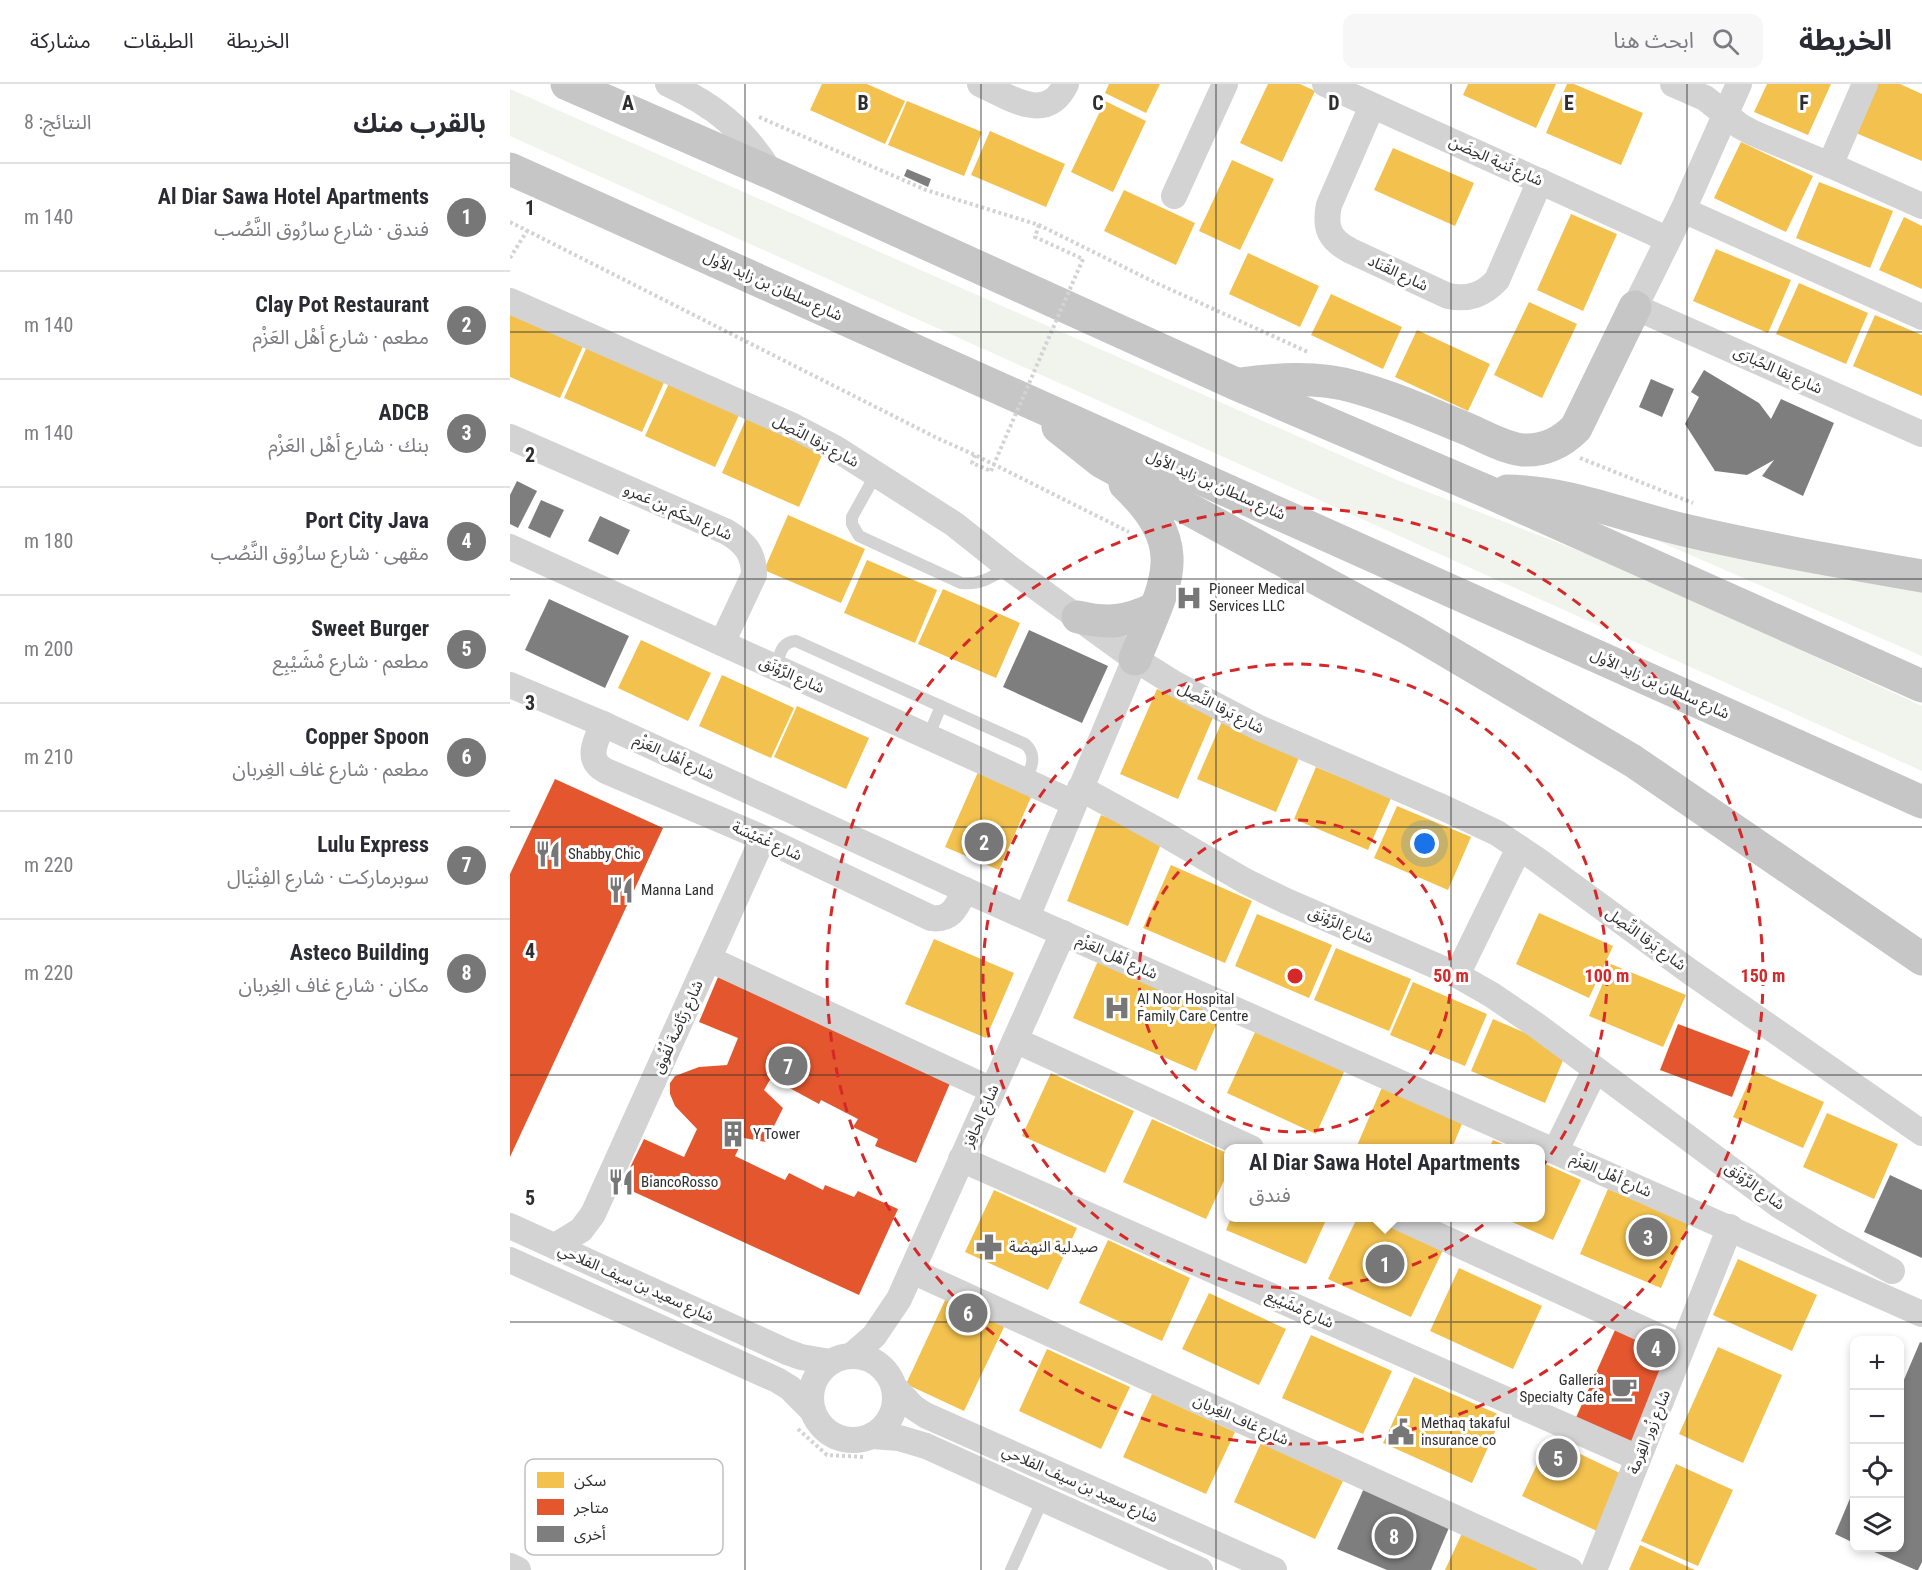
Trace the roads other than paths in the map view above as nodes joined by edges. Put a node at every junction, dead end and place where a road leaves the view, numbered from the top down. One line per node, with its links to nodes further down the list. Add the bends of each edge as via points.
1 (567, 84): 14 (main road)
2 (668, 84): 14 (street, via 727,119 756,149)
3 (980, 84): 4 (street, via 1032,106 1044,106)
4 (1066, 84)
5 (1226, 84): 16 (street)
6 (1324, 84): 10 (street, شارع ثَنية الحِضَن)
7 (1672, 84): 11 (street, via 1705,98)
8 (1739, 84): 11 (street)
9 (1865, 84): 12 (street)
10 (1372, 106): 15 (street, شارع ثَنية الحِضَن); 15 (street, شارع القْنَاد, via 1329,205 1329,233 1351,251 1448,296 1475,296 1488,290 1497,279)
11 (1725, 114): 12 (street, via 1753,133); 18 (street)
12 (1830, 165): 17 (street)
13 (510, 169): 24 (main road, شارع سلطان بن زايد الأول)
14 (771, 172): 23 (main road)
15 (1540, 181): 19 (street, شارع ثَنية الحِضَن)
16 (1174, 196)
17 (1922, 206)
18 (1683, 210): 19 (street); 22 (street)
19 (1667, 239): 21 (street)
20 (510, 301): 28 (street, شارع بَرقا النِّصِل, via 793,426)
21 (1635, 307): 23 (main road, via 1576,428 1555,445 1538,450 1504,445 1353,386 1298,380); 25 (street, شارع نِقا الحُبارَى)
22 (1922, 317)
23 (1236, 384): 29 (main road)
24 (1022, 398): 27 (main road); 45 (main road, شارع سلطان بن زايد الأول)
25 (1922, 434)
26 (510, 437): 35 (street, شارع الحكَم بن عَمرو, via 727,532 745,544 752,554 754,575)
27 (1102, 462): 33 (main road, via 1153,513 1162,531 1167,571); 52 (main road, via 1413,631 1633,761)
28 (876, 474): 31 (street, شارع بَرقا النِّصِل, via 954,524); 31 (lane, via 852,517 859,536 961,583 980,583)
29 (1486, 491): 32 (main road, via 1549,494 1726,540); 39 (main road)
30 (510, 547): 35 (street, شارع الرَّوْنَق)
31 (1008, 567): 34 (street, شارع بَرقا النِّصِل)
32 (1922, 576)
33 (1154, 609): 34 (main road, via 1117,622); 36 (main road)
34 (1078, 617): 36 (street, شارع بَرقا النِّصِل)
35 (722, 643): 37 (street, شارع الرَّوْنَق)
36 (1135, 659): 44 (street); 47 (street, شارع بَرقا النِّصِل, via 1216,707 1471,820)
37 (776, 668): 40 (lane, via 784,645 796,642); 42 (street, شارع الرَّوْنَق)
38 (510, 685): 41 (street, شارع أهْل العَزْم)
39 (1922, 686)
40 (941, 706): 42 (lane); 43 (lane, via 1029,747 1033,760)
41 (603, 724): 46 (street, شارع غْمَيْسَة, via 592,750 600,768); 48 (street, شارع أهْل العَزْم)
42 (928, 737): 43 (street, شارع الرَّوْنَق)
43 (1026, 781): 44 (street, شارع الرَّوْنَق)
44 (1077, 796): 49 (street); 53 (street, شارع الرَّوْنَق, via 1166,835 1286,901)
45 (1922, 802)
46 (763, 838): 48 (street, شارع غْمَيْسَة, via 931,918 951,915); 51 (street, شارع رَبَّاضة لُفُوق)
47 (1519, 848): 53 (street); 57 (street, شارع بَرقا النِّصِل)
48 (965, 890): 49 (street, شارع أهْل العَزْم)
49 (1027, 917): 50 (street, شارع أهْل العَزْم)
50 (1063, 933): 54 (street, شارع الحافِز); 59 (street, شارع أهْل العَزْم)
51 (709, 959): 56 (street); 64 (street, شارع رَبَّاضة لُفُوق)
52 (1922, 959)
53 (1457, 975): 55 (street, شارع الرَّوْنَق, via 1509,1007)
54 (1015, 1040): 56 (street, شارع الحافِز); 58 (street)
55 (1595, 1070): 61 (street); 63 (street, شارع الرَّوْنَق)
56 (992, 1090): 62 (street, شارع الحافِز)
57 (1922, 1133)
58 (1240, 1144)
59 (1542, 1144)
60 (1545, 1145): 61 (street, شارع أهْل العَزْم)
61 (1556, 1150): 67 (street, شارع أهْل العَزْم)
62 (962, 1159): 72 (street, شارع الحافِز); 81 (street, شارع مْشَيْبِع)
63 (1780, 1206): 68 (street); 73 (street, شارع الرَّوْنَق)
64 (593, 1214): 69 (street, شارع رَبَّاضة لُفُوق, via 580,1230); 71 (street, شارع رَبَّاضة لُفُوق, via 591,1246)
65 (1410, 1222): 76 (street)
66 (510, 1226): 69 (street, شارع سعيد بن سيف الفلاحي)
67 (1730, 1227): 68 (street, شارع أهْل العَزْم); 76 (street, شارع زُور القِرمة)
68 (1762, 1242): 75 (street, شارع أهْل العَزْم)
69 (555, 1246): 71 (street, شارع سعيد بن سيف الفلاحي)
70 (510, 1260): 79 (street, شارع سعيد بن سيف الفلاحي, via 770,1376 790,1388)
71 (597, 1266): 77 (street, شارع سعيد بن سيف الفلاحي, via 787,1352 801,1357)
72 (912, 1271): 74 (street, شارع الحافِز); 88 (street, شارع غاف الغِربان)
73 (1892, 1271)
74 (899, 1299): 77 (street, شارع الحافِز, via 874,1336); 78 (street, شارع الحافِز, via 892,1330)
75 (1922, 1314)
76 (1682, 1347): 81 (street, شارع زُور القِرمة)
77 (841, 1359): 78 (street, via 870,1359 882,1366); 79 (street, via 820,1371 813,1383)
78 (893, 1382): 80 (street, via 895,1403 891,1417); 87 (street, شارع سعيد بن سيف الفلاحي, via 925,1415)
79 (813, 1411): 80 (street, via 818,1422 837,1437 860,1440)
80 (872, 1436): 82 (street, شارع سعيد بن سيف الفلاحي, via 926,1446)
81 (1638, 1458): 89 (street, شارع زُور القِرمة)
82 (1043, 1499): 85 (lane); 86 (street, شارع سعيد بن سيف الفلاحي)
83 (510, 1566): 84 (street)
84 (518, 1570)
85 (1011, 1570)
86 (1200, 1570)
87 (1274, 1570)
88 (1570, 1570)
89 (1594, 1570)

